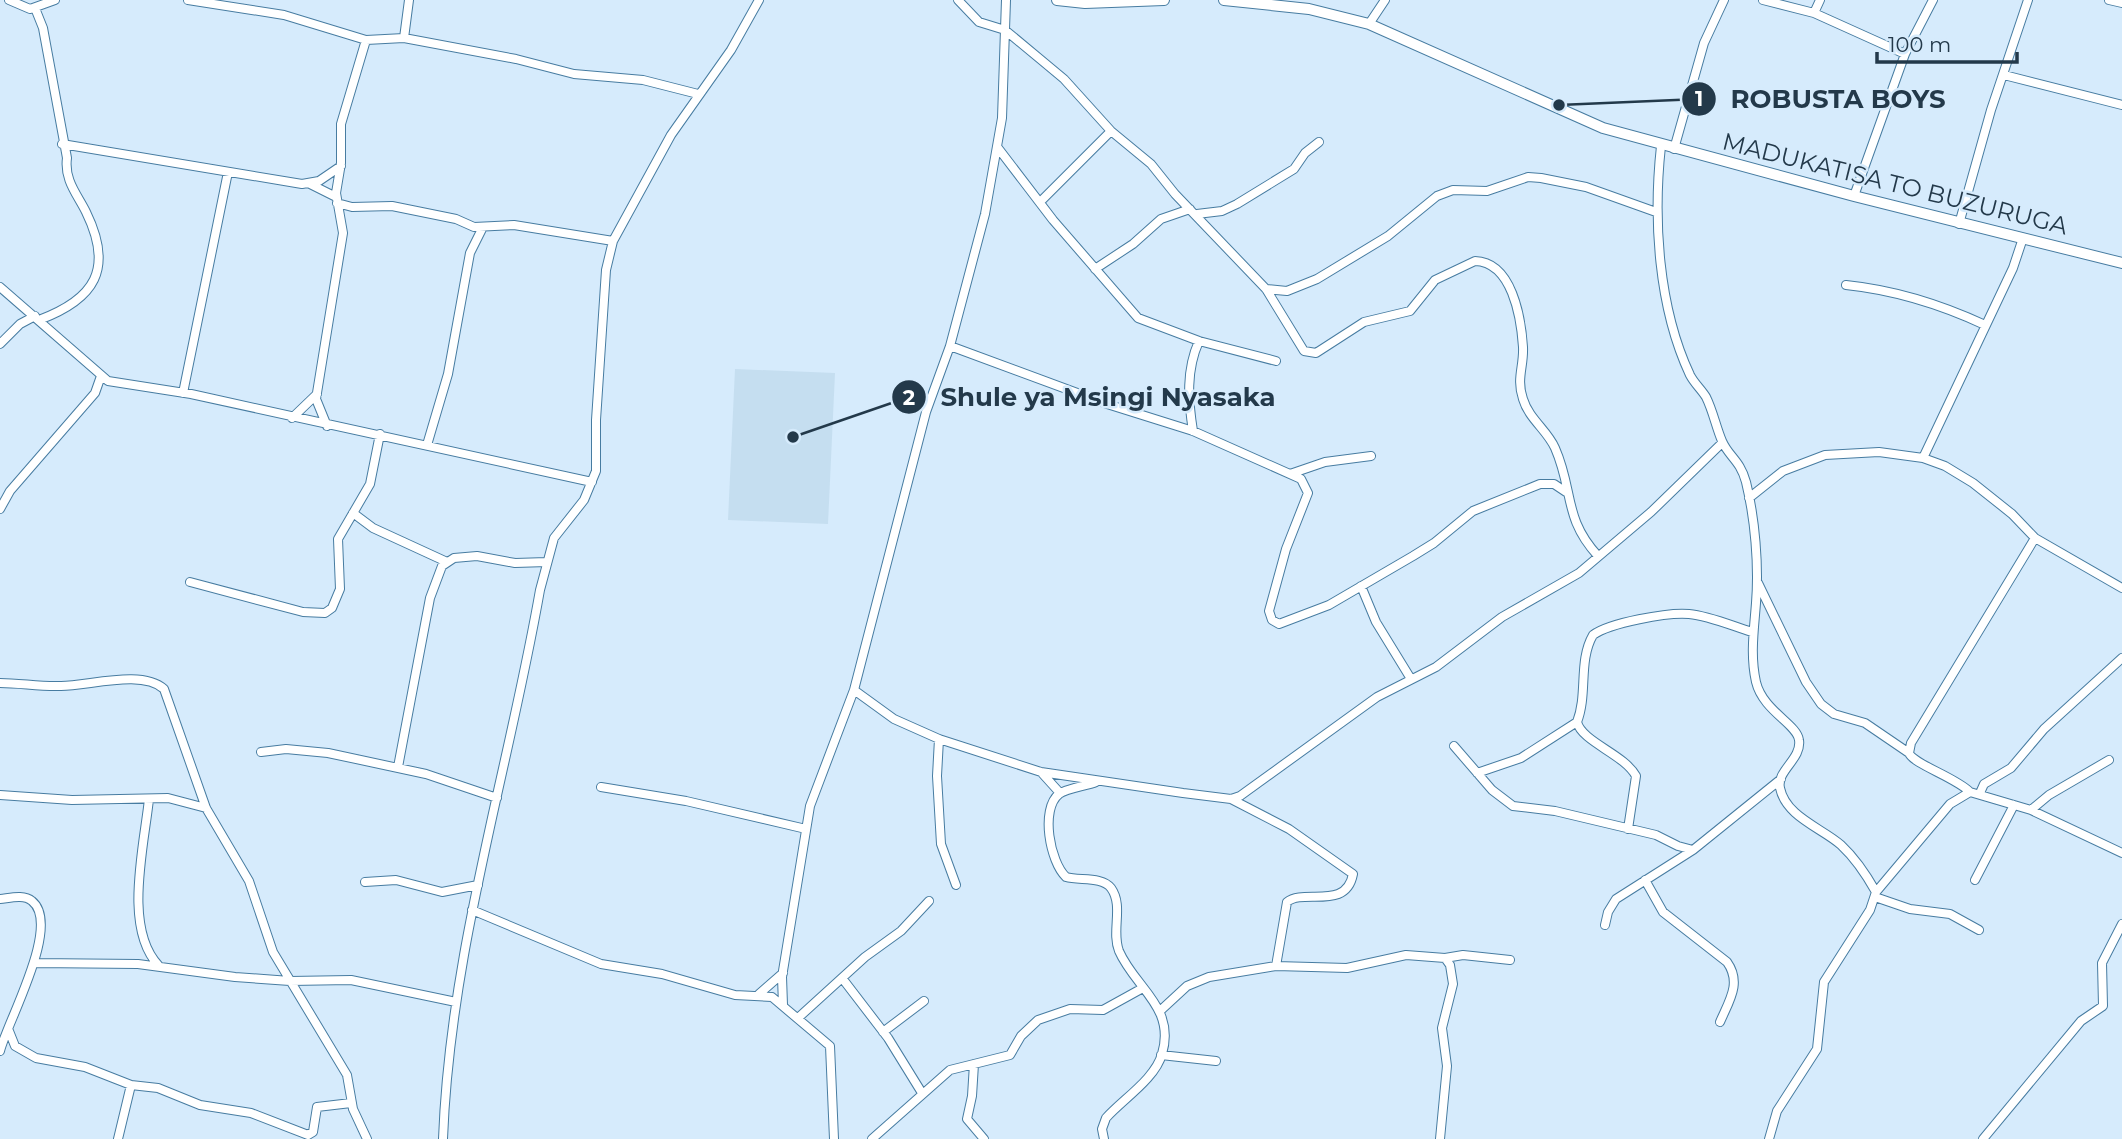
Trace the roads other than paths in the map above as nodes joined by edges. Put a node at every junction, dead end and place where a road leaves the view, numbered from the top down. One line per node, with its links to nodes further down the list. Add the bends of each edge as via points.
1 (9, 0): 20 (street)
2 (55, 0): 20 (street)
3 (188, 0): 25 (street, via 284,15)
4 (409, 0): 24 (street)
5 (759, 0): 28 (street, via 731,50)
6 (958, 0): 23 (street, via 979,22)
7 (1006, 0): 23 (street)
8 (1057, 0): 9 (main road)
9 (1164, 0)
10 (1224, 0): 18 (main road, MADUKATISA TO BUZURUGA)
11 (1385, 0): 22 (street)
12 (1724, 0): 35 (street, via 1704,43)
13 (1763, 0): 21 (street)
14 (1819, 0): 21 (street)
15 (1933, 0): 26 (street)
16 (2028, 0): 27 (street)
17 (2109, 0): 19 (street)
18 (1259, 2): 22 (main road, MADUKATISA TO BUZURUGA)
19 (2122, 3)
20 (35, 8): 32 (street, via 43,28)
21 (1814, 13): 26 (street)
22 (1369, 23): 33 (main road, MADUKATISA TO BUZURUGA, via 1572,116)
23 (1005, 30): 30 (street, via 1063,79); 34 (street)
24 (404, 38): 25 (street); 28 (street, via 574,74 642,80)
25 (366, 40): 36 (street, via 344,110)
26 (1905, 54): 39 (street)
27 (2004, 75): 29 (street); 44 (street)
28 (698, 94): 47 (street)
29 (2122, 105)
30 (1111, 131): 41 (street); 42 (street, via 1141,155)
31 (1319, 142): 42 (street, via 1294,169 1237,204 1222,211)
32 (62, 145): 37 (street); 53 (street, via 68,180 93,231 99,270 78,301)
33 (1661, 146): 35 (main road, MADUKATISA TO BUZURUGA); 43 (street)
34 (998, 148): 41 (street); 57 (street)
35 (1674, 149): 39 (main road, MADUKATISA TO BUZURUGA)
36 (341, 166): 38 (street); 40 (street)
37 (228, 172): 38 (street); 60 (street)
38 (310, 184): 40 (street)
39 (1854, 197): 44 (main road, MADUKATISA TO BUZURUGA)
40 (337, 200): 45 (street, via 352,207 392,206); 61 (street, via 343,233 339,274)
41 (1040, 202): 49 (street)
42 (1194, 212): 49 (street, via 1161,219); 52 (street)
43 (1656, 212): 52 (street, via 1586,187 1541,178 1528,177 1488,191 1453,190 1437,195 1388,236 1317,279 1287,291); 66 (street, via 1658,248 1681,352 1691,378 1704,394)
44 (1959, 224): 46 (main road, MADUKATISA TO BUZURUGA)
45 (483, 227): 47 (street, via 545,228); 67 (street, via 470,253 448,374)
46 (2023, 238): 48 (main road, MADUKATISA TO BUZURUGA); 54 (street)
47 (613, 241): 71 (street, via 606,270 597,464)
48 (2122, 263)
49 (1095, 269): 55 (street, via 1138,318)
50 (1846, 285): 54 (street, via 1889,291)
51 (0, 287): 53 (street)
52 (1266, 289): 72 (street, via 1299,347 1316,353 1364,322 1410,310 1435,279 1449,270 1475,261 1495,268 1510,288 1518,322 1523,349 1518,377 1524,403 1555,448)
53 (37, 318): 56 (street, via 20,324); 59 (street)
54 (1985, 325): 69 (street)
55 (1199, 341): 58 (street); 64 (street, via 1189,375)
56 (0, 344)
57 (950, 346): 64 (street); 88 (street, via 926,412)
58 (1276, 361)
59 (100, 376): 60 (street); 74 (street, via 95,393 10,491)
60 (183, 393): 62 (street)
61 (317, 394): 62 (street); 63 (street)
62 (292, 418): 63 (street)
63 (327, 426): 65 (street)
64 (1194, 431): 70 (street)
65 (380, 434): 67 (street); 75 (street, via 370,484)
66 (1722, 443): 73 (street, via 1739,462); 77 (street)
67 (428, 445): 71 (street)
68 (1371, 457): 70 (street, via 1325,462)
69 (1923, 458): 73 (street, via 1848,451 1825,455 1783,471); 76 (street, via 1973,483)
70 (1290, 474): 82 (street, via 1301,479 1308,493 1276,584 1269,611 1272,620 1279,624 1295,620)
71 (592, 482): 79 (street, via 554,538)
72 (1566, 492): 77 (street, via 1578,530); 82 (street, via 1554,484 1540,484 1473,511 1434,543)
73 (1749, 498): 80 (street)
74 (0, 509)
75 (353, 513): 78 (street, via 373,528); 81 (street, via 338,540 340,589 325,613 303,612)
76 (2035, 538): 83 (street); 93 (street)
77 (1598, 556): 86 (street, via 1579,573 1502,617 1436,667)
78 (447, 562): 79 (street, via 477,556 515,563); 95 (street, via 430,598)
79 (547, 562): 104 (street)
80 (1756, 579): 84 (street); 93 (street, via 1821,704 1834,714 1865,723)
81 (190, 582)
82 (1361, 586): 86 (street, via 1376,622)
83 (2122, 588)
84 (1752, 632): 89 (street, via 1689,614 1602,628 1593,635 1588,649 1583,706); 98 (street, via 1762,699 1800,740)
85 (2122, 658): 102 (street, via 2044,729 2011,768)
86 (1411, 679): 106 (street, via 1377,697 1260,784)
87 (0, 683): 108 (street, via 60,686 118,678 159,684 168,695)
88 (854, 690): 90 (street, via 894,719); 110 (street, via 810,806)
89 (1577, 722): 97 (street, via 1521,758); 111 (street, via 1583,733 1625,762 1636,776)
90 (939, 738): 96 (street); 118 (street, via 941,844)
91 (1454, 746): 97 (street)
92 (261, 752): 95 (street, via 308,750)
93 (1909, 753): 102 (street, via 1914,762 1947,774)
94 (2109, 760): 109 (street)
95 (398, 767): 104 (street)
96 (1041, 772): 99 (street); 101 (street)
97 (1477, 773): 111 (street, via 1498,797 1513,806)
98 (1781, 779): 112 (street); 119 (street, via 1780,788 1792,807 1842,846)
99 (1099, 781): 101 (street); 106 (street)
100 (601, 787): 110 (street)
101 (1060, 793): 134 (street, via 1048,823 1058,868 1066,877 1102,881 1111,888 1119,950)
102 (1975, 793): 107 (street); 119 (street, via 1950,804)
103 (0, 795): 105 (street)
104 (497, 798): 117 (street)
105 (149, 799): 108 (street, via 168,798); 129 (street, via 138,901 144,947)
106 (1231, 799): 130 (street, via 1289,829 1353,874 1351,882 1335,895 1294,897 1286,902)
107 (2014, 805): 109 (street); 115 (street)
108 (206, 808): 133 (street, via 249,881 273,952)
109 (2031, 810): 113 (street)
110 (806, 829): 131 (street)
111 (1628, 829): 112 (street)
112 (1693, 850): 114 (street)
113 (2122, 853)
114 (1645, 880): 124 (street, via 1616,899); 141 (street, via 1663,912 1733,971 1735,985)
115 (1975, 880)
116 (365, 882): 117 (street, via 396,880 442,892)
117 (478, 885): 122 (street)
118 (956, 886)
119 (1875, 894): 125 (street, via 1910,909 1950,914); 160 (street, via 1870,910 1824,982 1817,1049 1777,1111)
120 (0, 899): 128 (street, via 27,898 38,909 40,930)
121 (929, 901): 132 (street, via 901,931)
122 (472, 910): 135 (street, via 601,964 662,974 735,995); 136 (street)
123 (2122, 923): 161 (street, via 2102,963 2103,1006 2081,1021)
124 (1605, 925)
125 (1979, 930)
126 (1445, 958): 127 (street, via 1463,955); 130 (street, via 1398,955 1323,970); 159 (street, via 1453,984 1442,1028 1447,1066)
127 (1510, 960)
128 (34, 963): 129 (street); 142 (street)
129 (159, 966): 133 (street)
130 (1276, 966): 139 (street, via 1195,981)
131 (783, 973): 135 (street); 138 (street)
132 (842, 978): 140 (street); 143 (street)
133 (290, 981): 136 (street, via 351,980); 151 (street, via 341,1062 351,1086)
134 (1141, 989): 139 (street); 148 (street, via 1103,1010 1070,1009 1045,1017 1029,1027 1010,1055)
135 (758, 994): 138 (street)
136 (456, 1002): 154 (street)
137 (924, 1002): 143 (street)
138 (783, 1005): 140 (street)
139 (1161, 1010): 146 (street)
140 (798, 1018): 155 (street, via 830,1046)
141 (1720, 1022)
142 (9, 1031): 144 (street); 149 (street, via 24,1054 85,1067)
143 (883, 1032): 150 (street)
144 (1, 1042): 145 (street)
145 (0, 1051)
146 (1161, 1055): 147 (street); 158 (street, via 1107,1118)
147 (1216, 1061)
148 (974, 1064): 150 (street, via 950,1070); 157 (street, via 967,1119)
149 (131, 1085): 151 (street, via 158,1088 200,1105 251,1113 308,1135 313,1132 317,1107); 152 (street)
150 (922, 1093): 156 (street)
151 (351, 1103): 153 (street)
152 (118, 1139)
153 (367, 1139)
154 (443, 1139)
155 (834, 1139)
156 (872, 1139)
157 (984, 1139)
158 (1104, 1139)
159 (1440, 1139)
160 (1769, 1139)
161 (1983, 1139)

